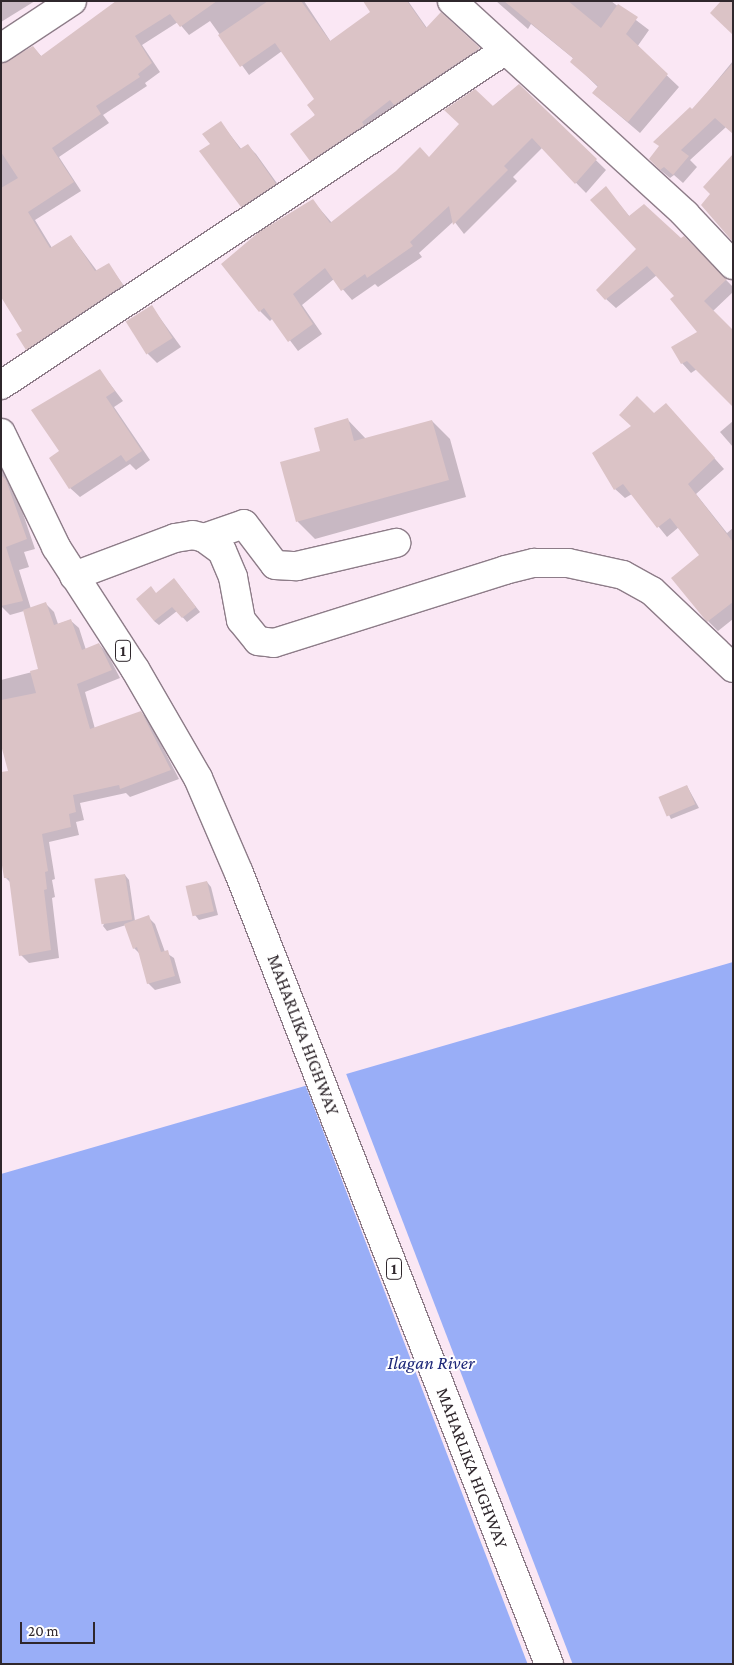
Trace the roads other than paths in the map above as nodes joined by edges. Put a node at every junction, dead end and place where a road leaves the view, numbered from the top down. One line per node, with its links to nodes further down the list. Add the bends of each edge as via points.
1 (72, 1): 3 (main road)
2 (452, 1): 4 (main road)
3 (1, 48)
4 (504, 51): 5 (main road, via 685,214); 6 (main road)
5 (733, 265)
6 (1, 385)
7 (1, 433): 10 (main road, MAHARLIKA HIGHWAY / 1, via 56,547)
8 (204, 538): 9 (main road, via 244,524 275,565 297,566); 10 (main road, via 193,535 175,538); 11 (main road, via 222,551 233,577 242,620 258,641 274,643 302,636 505,570 534,563 568,562 623,576 652,591)
9 (396, 543)
10 (74, 576): 12 (main road, MAHARLIKA HIGHWAY / 1, via 135,670 198,778 240,873)
11 (733, 668)
12 (549, 1664)

